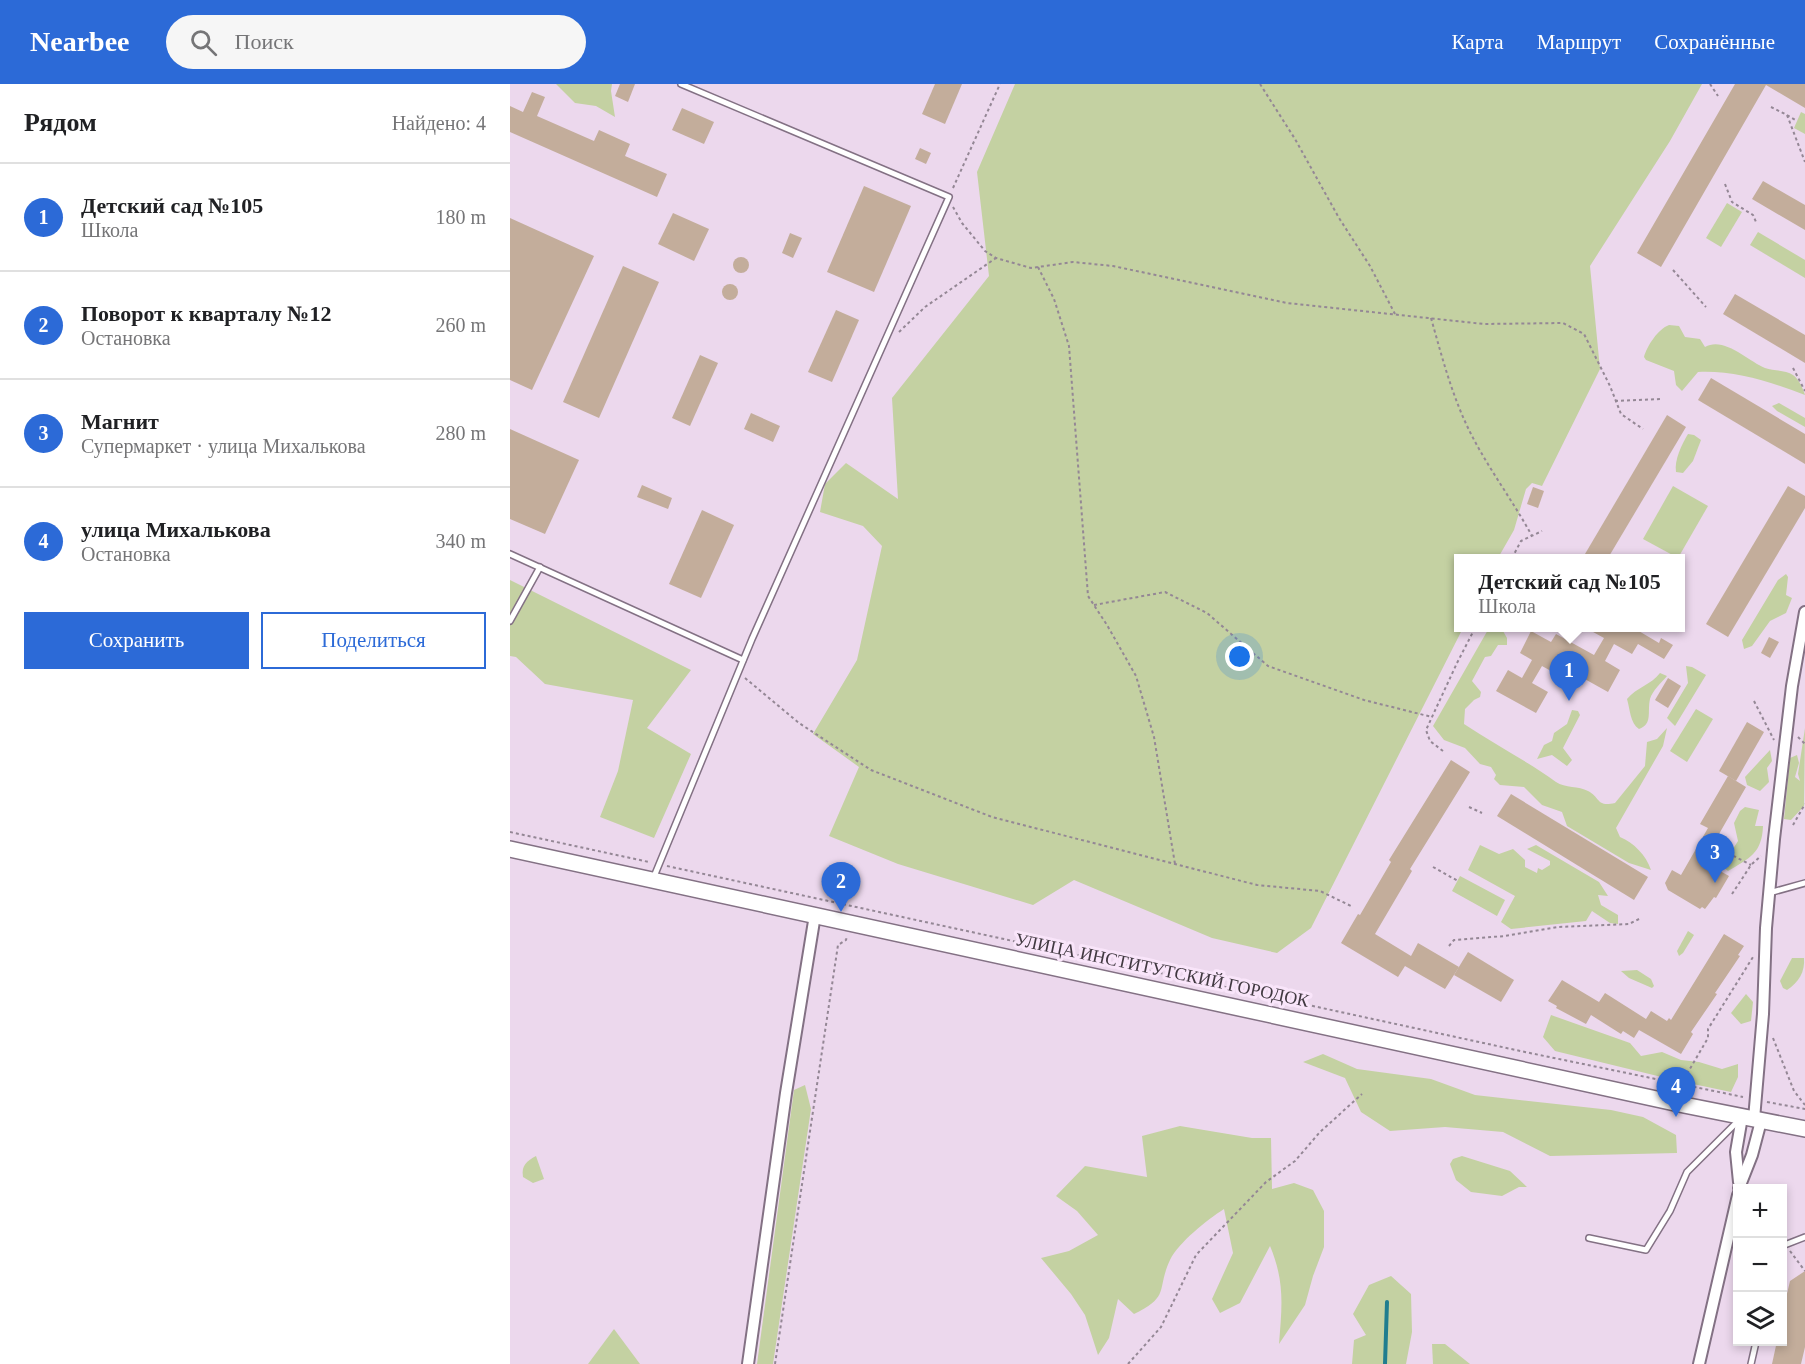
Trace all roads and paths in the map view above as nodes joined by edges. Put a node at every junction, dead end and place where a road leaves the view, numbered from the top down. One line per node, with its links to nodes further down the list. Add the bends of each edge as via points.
1 (681, 84): 11 (lane)
2 (1000, 84): 11 (path)
3 (1260, 84): 17 (path)
4 (1710, 84): 5 (path)
5 (1718, 96)
6 (1771, 106): 7 (path)
7 (1787, 115): 8 (path); 9 (path)
8 (1797, 121)
9 (1805, 162)
10 (1725, 184): 12 (path, via 1732,202 1753,215)
11 (949, 197): 13 (path, via 962,223); 19 (lane)
12 (1756, 222)
13 (996, 258): 14 (path); 19 (path, via 925,307)
14 (1038, 267): 17 (path, via 1073,262 1113,266 1287,303); 30 (path, via 1054,299 1069,346 1087,586)
15 (1673, 270): 16 (path)
16 (1706, 307)
17 (1395, 314): 18 (path)
18 (1431, 318): 23 (path, via 1484,324 1563,323 1584,334); 26 (path, via 1446,375 1470,431)
19 (880, 351): 34 (lane)
20 (1793, 368): 21 (path)
21 (1805, 391)
22 (1660, 399): 23 (path)
23 (1615, 401): 24 (path, via 1621,414)
24 (1643, 429)
25 (1542, 531): 26 (path)
26 (1532, 536): 28 (path, via 1521,541)
27 (510, 554): 29 (lane)
28 (1514, 554)
29 (540, 567): 32 (lane); 34 (lane)
30 (1094, 605): 37 (path, via 1165,592 1207,613 1268,666 1364,700); 48 (path, via 1136,676 1154,738)
31 (1805, 612): 53 (street, via 1792,687)
32 (510, 621)
33 (1473, 632): 37 (path)
34 (743, 660): 35 (lane)
35 (738, 673): 47 (lane); 48 (path, via 799,723 871,770 992,817)
36 (1754, 701): 38 (path)
37 (1432, 717): 39 (path, via 1426,730 1430,741)
38 (1774, 740)
39 (1443, 750)
40 (1805, 804): 43 (path)
41 (1469, 807): 42 (path)
42 (1482, 813)
43 (1793, 825)
44 (510, 832): 47 (path)
45 (510, 849): 50 (street, УЛИЦА ИНСТИТУТСКИЙ ГОРОДОК)
46 (1728, 853): 54 (path, via 1751,865)
47 (660, 864): 50 (lane); 62 (path)
48 (1175, 864): 55 (path, via 1257,885 1320,891)
49 (1433, 867): 51 (path)
50 (652, 880): 56 (street, УЛИЦА ИНСТИТУТСКИЙ ГОРОДОК)
51 (1458, 881)
52 (1805, 883): 53 (lane)
53 (1769, 893): 64 (street)
54 (1732, 894)
55 (1351, 906)
56 (814, 915): 58 (street, УЛИЦА ИНСТИТУТСКИЙ ГОРОДОК); 77 (street)
57 (1641, 918): 59 (path, via 1629,924 1558,927 1454,940)
58 (848, 922): 66 (street, УЛИЦА ИНСТИТУТСКИЙ ГОРОДОК); 78 (path, via 846,940 838,945)
59 (1449, 946)
60 (1754, 955): 62 (path, via 1708,1029 1708,1038)
61 (1772, 1036): 65 (path, via 1794,1091)
62 (1681, 1084): 64 (path)
63 (1362, 1094): 79 (path, via 1295,1161 1266,1182 1196,1255 1161,1327)
64 (1757, 1100): 65 (path); 66 (street)
65 (1805, 1107)
66 (1752, 1119): 67 (street, УЛИЦА ИНСТИТУТСКИЙ ГОРОДОК); 68 (street, via 1736,1152); 69 (street, via 1752,1155); 72 (lane, via 1687,1172 1670,1211 1646,1250)
67 (1805, 1129)
68 (1739, 1184)
69 (1741, 1184)
70 (1733, 1217): 80 (street)
71 (1805, 1237): 73 (lane)
72 (1589, 1238)
73 (1787, 1244)
74 (1787, 1250): 75 (path)
75 (1805, 1272)
76 (1755, 1346): 81 (lane)
77 (747, 1364)
78 (775, 1364)
79 (1128, 1364)
80 (1700, 1364)
81 (1751, 1364)

